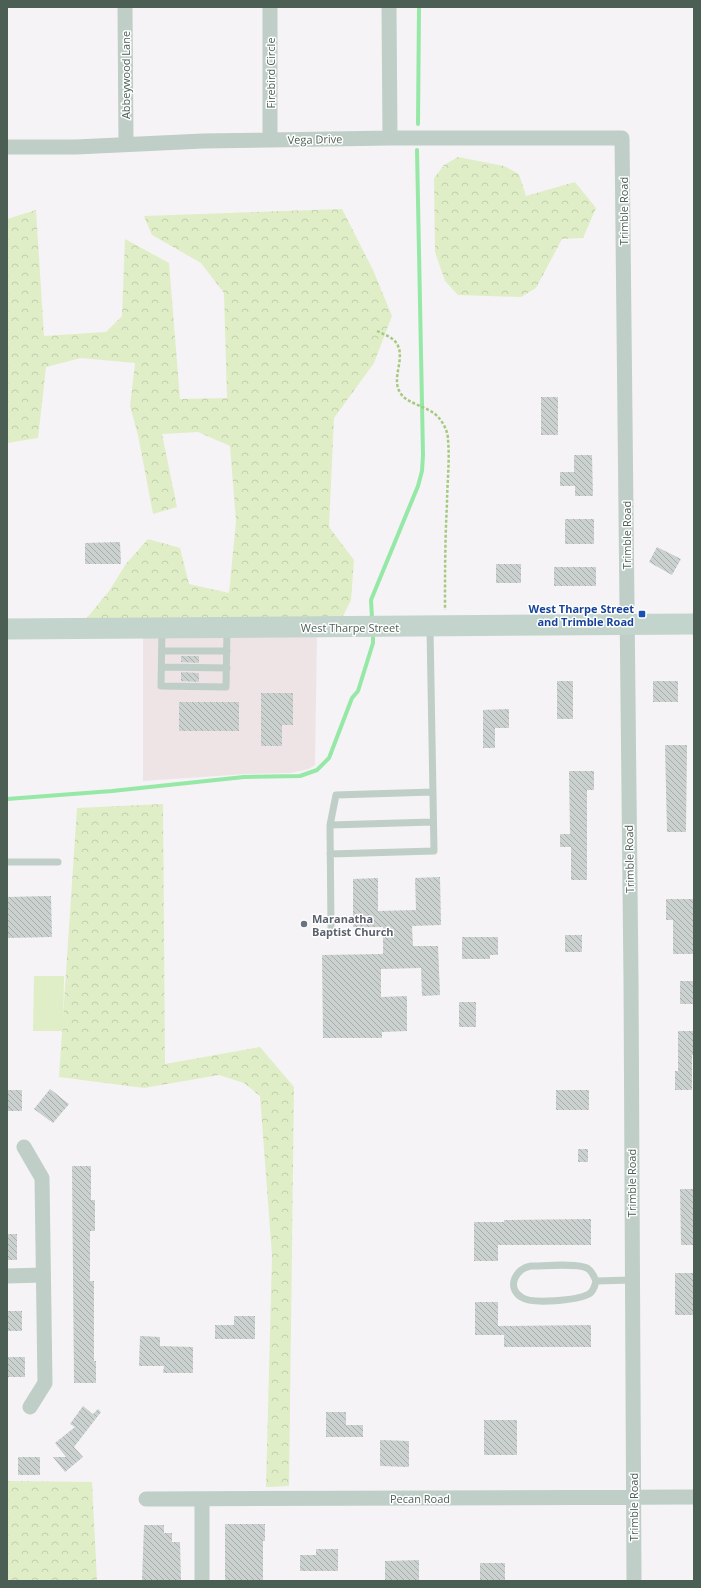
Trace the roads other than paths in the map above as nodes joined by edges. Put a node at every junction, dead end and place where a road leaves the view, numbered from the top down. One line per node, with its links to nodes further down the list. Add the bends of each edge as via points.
1 (125, 7): 7 (street, Abbeywood Lane)
2 (270, 7): 6 (street, Firebird Circle)
3 (389, 7): 4 (street)
4 (390, 138): 5 (street, Vega Drive); 6 (street, Vega Drive)
5 (622, 138): 10 (street, Trimble Road)
6 (270, 140): 7 (street, Vega Drive)
7 (126, 144): 8 (street, Vega Drive)
8 (7, 147)
9 (694, 624): 10 (main road, West Tharpe Street)
10 (626, 625): 11 (main road, West Tharpe Street); 30 (street, Trimble Road)
11 (437, 626): 13 (main road, West Tharpe Street); 19 (lane)
12 (162, 628): 13 (main road, West Tharpe Street); 14 (main road, West Tharpe Street); 15 (lane)
13 (227, 628): 16 (lane)
14 (7, 629)
15 (162, 650): 16 (lane); 17 (lane)
16 (227, 651): 18 (lane)
17 (162, 667): 18 (lane); 18 (lane, via 161,686 226,688)
18 (226, 668)
19 (433, 792): 20 (lane); 21 (lane, via 336,795)
20 (433, 822): 21 (lane); 22 (lane, via 434,851)
21 (330, 825): 22 (lane)
22 (330, 854): 25 (lane)
23 (7, 862): 24 (lane)
24 (58, 862)
25 (331, 928)
26 (24, 1147): 27 (street, via 42,1178)
27 (43, 1275): 28 (street); 31 (street, via 45,1383)
28 (7, 1276)
29 (596, 1280): 29 (lane, via 593,1273 580,1266 524,1267 514,1277 516,1291 521,1297 545,1301 587,1295 594,1288); 30 (lane)
30 (632, 1280): 35 (street, Trimble Road)
31 (30, 1407)
32 (694, 1497): 35 (street, Pecan Road)
33 (146, 1498): 34 (street, Pecan Road)
34 (202, 1498): 35 (street, Pecan Road); 36 (street)
35 (633, 1498): 37 (street, Trimble Road)
36 (202, 1581)
37 (634, 1581)

